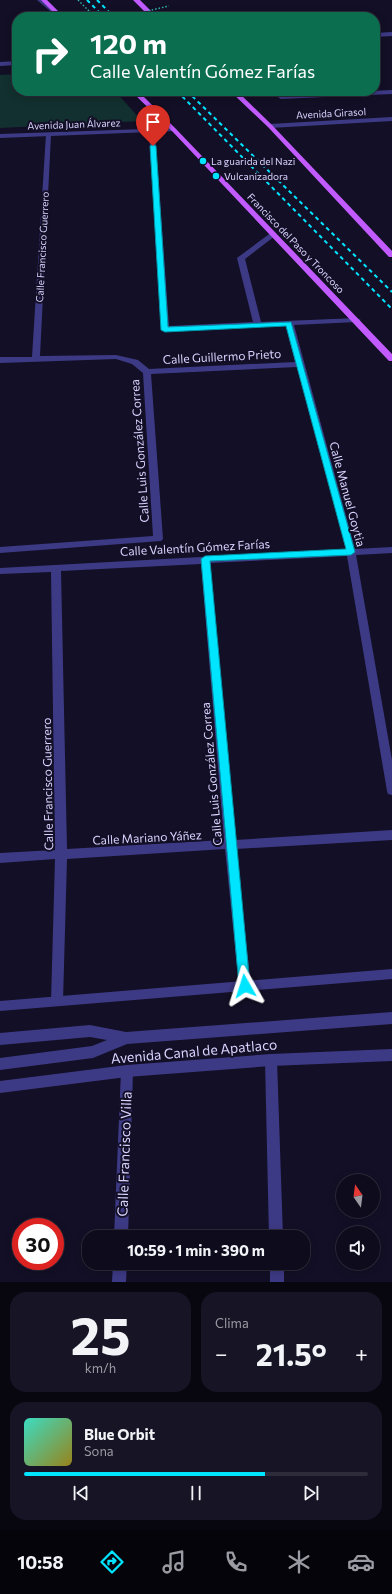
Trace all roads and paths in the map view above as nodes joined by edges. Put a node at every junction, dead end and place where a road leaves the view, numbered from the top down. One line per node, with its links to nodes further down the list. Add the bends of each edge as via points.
1 (40, 0): 6 (street)
2 (44, 0): 7 (main road)
3 (78, 0): 8 (path)
4 (136, 0): 10 (main road)
5 (169, 6): 9 (path, bridge)
6 (55, 12)
7 (56, 12)
8 (90, 12)
9 (143, 12)
10 (149, 12)
11 (392, 34): 12 (street)
12 (380, 35)
13 (12, 63): 14 (street)
14 (0, 64)
15 (392, 92): 16 (street)
16 (380, 93)
17 (139, 96): 24 (main road, Francisco del Paso y Troncoso)
18 (238, 96): 22 (main road)
19 (280, 96): 20 (street)
20 (303, 96)
21 (392, 119): 22 (street, Avenida Girasol)
22 (270, 126): 28 (main road)
23 (152, 130): 24 (street, Avenida Juan Álvarez); 25 (street, Avenida Juan Álvarez); 30 (street, via 165,330)
24 (174, 130): 27 (main road, Francisco del Paso y Troncoso)
25 (48, 135): 26 (street, Avenida Juan Álvarez); 32 (street, Calle Francisco Guerrero)
26 (0, 136)
27 (272, 234): 29 (main road, Francisco del Paso y Troncoso); 30 (street, via 242,258)
28 (392, 255)
29 (357, 320): 31 (street); 33 (main road, Francisco del Paso y Troncoso)
30 (258, 324): 31 (street)
31 (289, 324): 35 (street, Calle Manuel Goytia)
32 (36, 359): 34 (street); 36 (street, Calle Luis González Correa, via 116,357 135,362)
33 (392, 359)
34 (0, 360)
35 (299, 364): 36 (street, Calle Guillermo Prieto); 40 (street, Calle Manuel Goytia)
36 (147, 372): 37 (street, Calle Luis González Correa)
37 (158, 539): 38 (street, Calle Valentín Gómez Farías)
38 (0, 550)
39 (392, 550): 40 (street, Calle Valentín Gómez Farías)
40 (351, 552): 41 (street, Calle Valentín Gómez Farías); 44 (street, Calle Manuel Goytia)
41 (205, 559): 42 (street, Calle Valentín Gómez Farías); 46 (street, Calle Luis González Correa)
42 (56, 567): 43 (street, Calle Valentín Gómez Farías); 47 (street, Calle Francisco Guerrero)
43 (0, 571)
44 (392, 791)
45 (392, 835): 46 (street, Calle Mariano Yáñez)
46 (230, 846): 47 (street, Calle Mariano Yáñez); 50 (street, Calle Luis González Correa)
47 (61, 855): 48 (street, Calle Mariano Yáñez); 51 (street, Calle Francisco Guerrero)
48 (0, 858)
49 (392, 974): 50 (street)
50 (245, 986): 51 (street)
51 (57, 1001): 52 (street)
52 (0, 1006)
53 (392, 1018): 54 (street)
54 (126, 1038): 55 (street, via 90,1031); 58 (street, via 92,1052)
55 (0, 1039)
56 (392, 1055): 57 (street, Avenida Canal de Apatlaco)
57 (271, 1060): 59 (street, Avenida Canal de Apatlaco); 62 (street)
58 (0, 1064)
59 (127, 1071): 60 (street, Avenida Canal de Apatlaco); 61 (street, Calle Francisco Villa)
60 (0, 1087)
61 (121, 1230)
62 (276, 1230)
63 (120, 1270): 65 (street)
64 (277, 1270): 66 (street)
65 (119, 1282)
66 (277, 1282)

